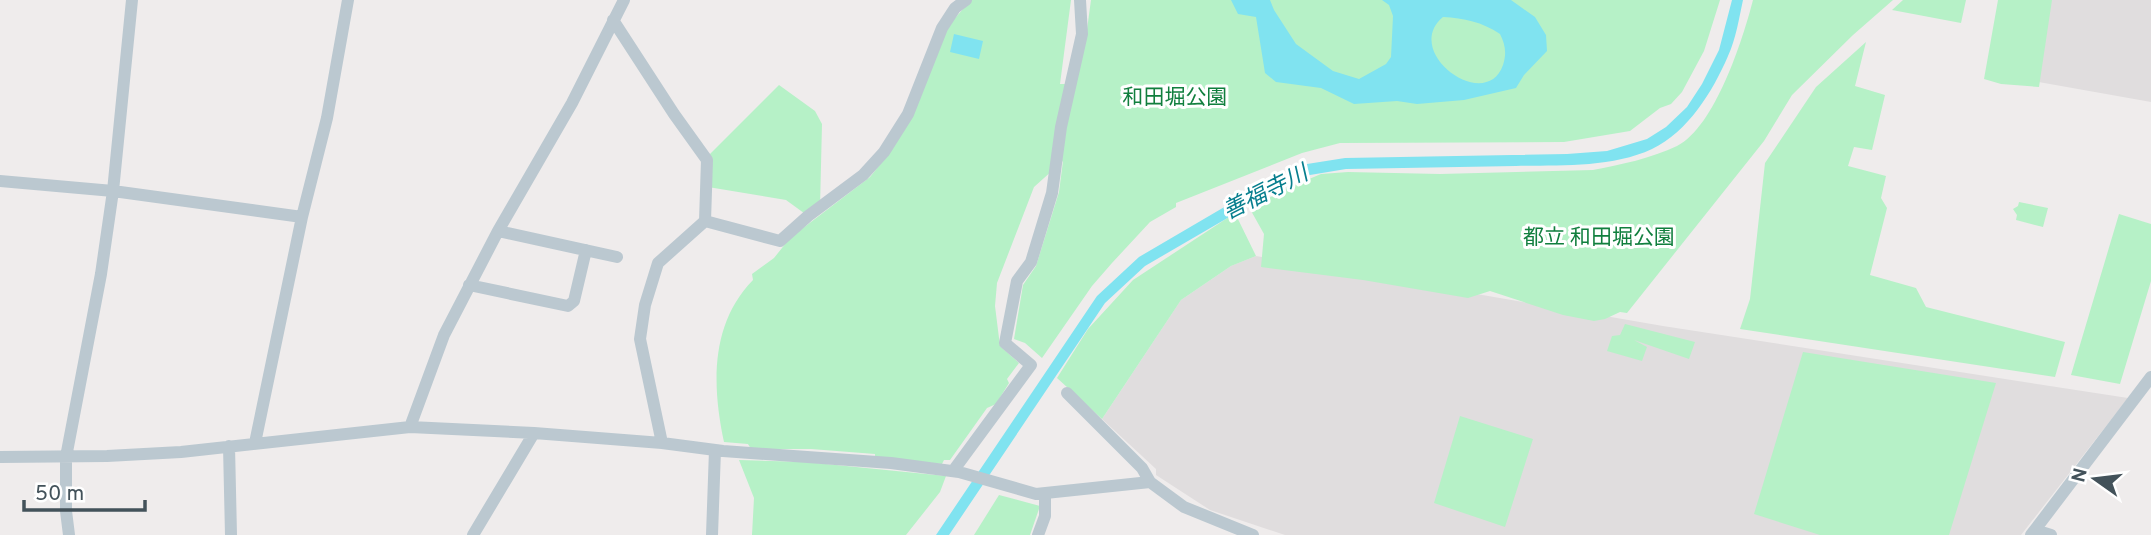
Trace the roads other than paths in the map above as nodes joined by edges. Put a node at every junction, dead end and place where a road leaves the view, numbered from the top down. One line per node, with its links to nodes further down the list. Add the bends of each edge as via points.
1 (132, 0): 8 (street)
2 (348, 0): 9 (street, via 327,118)
3 (624, 0): 6 (street)
4 (966, 0): 10 (street, via 942,27 908,114 863,175 780,241)
5 (1080, 0): 25 (street, via 1082,34 1052,193 1031,261 1017,281 1004,343 1031,365)
6 (614, 20): 10 (street, via 707,160); 11 (street)
7 (0, 181): 8 (street)
8 (113, 191): 9 (street); 24 (street)
9 (302, 217): 19 (street)
10 (705, 221): 20 (street, via 658,263 645,305 640,339)
11 (498, 230): 12 (street); 14 (street)
12 (586, 250): 13 (street); 14 (street, via 574,301 568,306)
13 (617, 257)
14 (469, 285): 17 (street, via 444,335)
15 (2151, 377): 28 (street)
16 (1067, 394): 26 (street, via 1142,468)
17 (410, 427): 18 (street); 19 (street)
18 (534, 433): 20 (street); 31 (street)
19 (255, 443): 21 (street)
20 (662, 443): 22 (street)
21 (229, 446): 24 (street); 30 (street)
22 (715, 450): 25 (street); 32 (street)
23 (0, 457): 24 (street)
24 (66, 457): 29 (street)
25 (956, 472): 27 (street)
26 (1150, 482): 27 (street); 34 (street, via 1184,507)
27 (1045, 494): 33 (street, via 1045,516)
28 (2033, 533): 35 (street)
29 (69, 535)
30 (231, 535)
31 (473, 535)
32 (712, 535)
33 (1038, 535)
34 (1253, 535)
35 (2051, 535)

